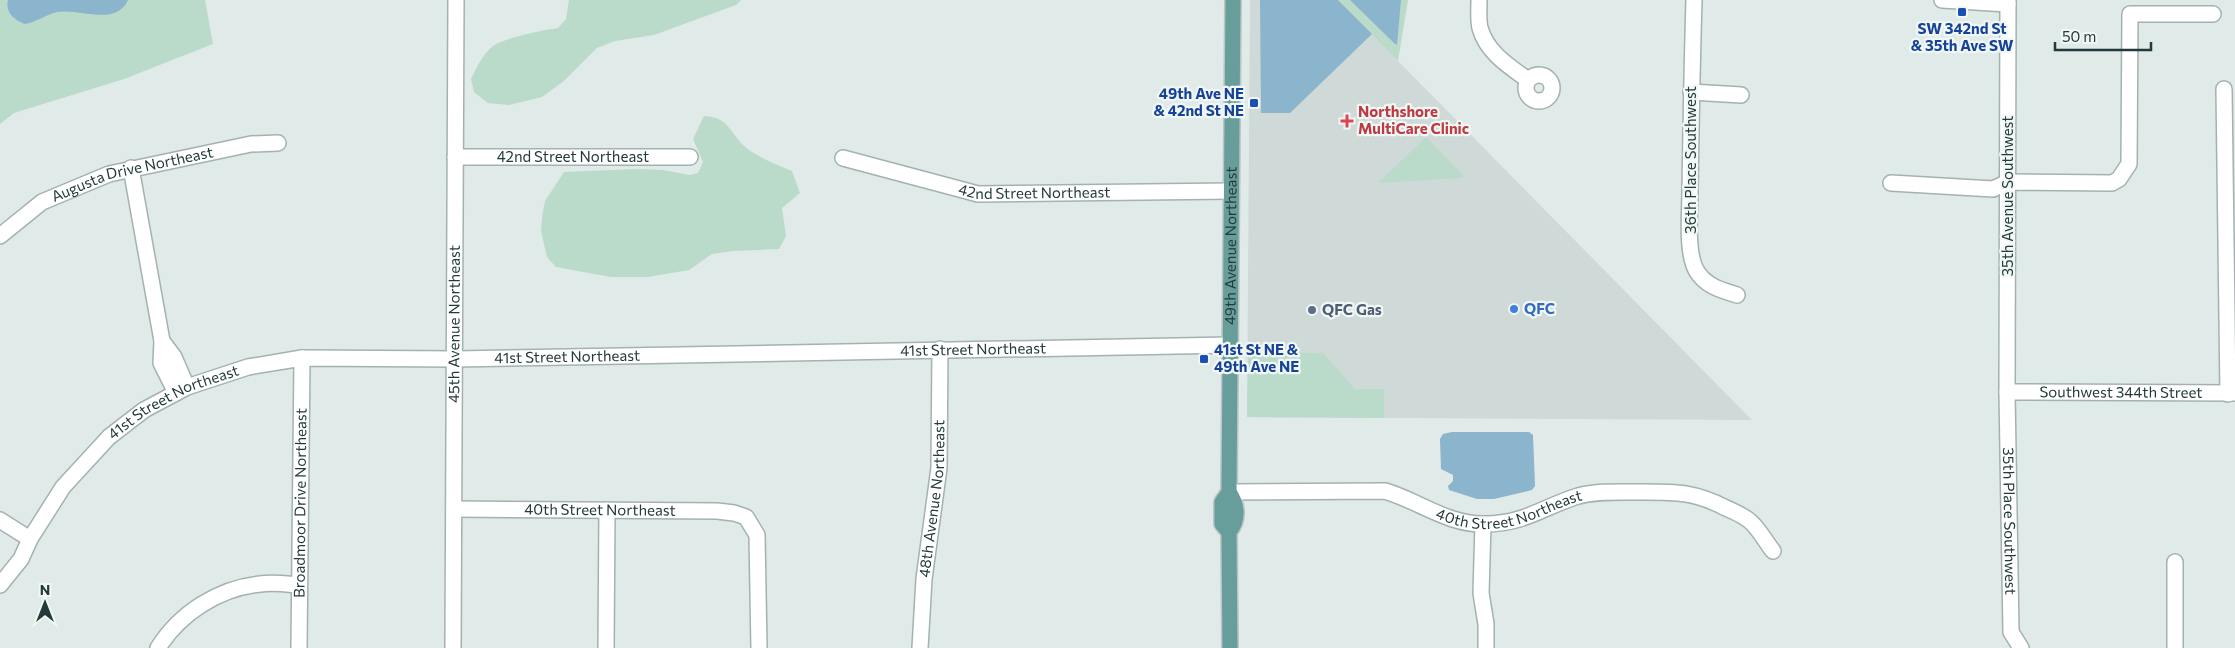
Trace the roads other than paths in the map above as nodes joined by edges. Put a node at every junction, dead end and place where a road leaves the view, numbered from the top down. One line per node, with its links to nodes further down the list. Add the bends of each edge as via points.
1 (456, 0): 13 (street, 45th Avenue Northeast)
2 (1232, 0): 19 (main road, 49th Avenue Northeast)
3 (1480, 0): 8 (street, via 1480,27 1489,47)
4 (1694, 0): 10 (street, 36th Place Southwest)
5 (1942, 0): 6 (street)
6 (2008, 2): 17 (street, 35th Avenue Southwest)
7 (2213, 14): 17 (street, via 2130,14 2129,164 2112,183)
8 (1528, 80)
9 (2224, 89): 28 (street)
10 (1691, 92): 11 (street); 21 (street, 36th Place Southwest, via 1692,256 1704,282)
11 (1741, 95)
12 (278, 143): 16 (street, Augusta Drive Northeast, via 251,144)
13 (456, 157): 14 (street, 42nd Street Northeast); 25 (street, 45th Avenue Northeast)
14 (690, 157)
15 (842, 158): 19 (street, 42nd Street Northeast, via 978,194)
16 (131, 168): 20 (street, Augusta Drive Northeast, via 42,202); 26 (street, via 162,341 161,362)
17 (2008, 182): 18 (street, via 1994,189); 27 (street, 35th Avenue Southwest)
18 (1891, 183)
19 (1231, 191): 22 (main road, 49th Avenue Northeast)
20 (0, 236)
21 (1737, 295)
22 (1231, 345): 23 (street, 41st Street Northeast); 29 (main road, 49th Avenue Northeast)
23 (940, 349): 25 (street, 41st Street Northeast); 44 (street, 48th Avenue Northeast, via 939,468 924,579)
24 (302, 358): 25 (street, 41st Street Northeast); 26 (street, 41st Street Northeast, via 234,370); 38 (street, Broadmoor Drive Northeast)
25 (456, 359): 30 (street, 45th Avenue Northeast)
26 (181, 390): 34 (street, 41st Street Northeast, via 144,410 108,436 63,487)
27 (2007, 392): 28 (street, Southwest 344th Street); 47 (street, 35th Place Southwest, via 2011,632)
28 (2232, 394)
29 (1229, 492): 33 (street, 40th Street Northeast, via 1385,491 1459,522); 45 (main road, 49th Avenue Northeast, via 1235,501 1236,524 1229,532)
30 (454, 508): 31 (street, 40th Street Northeast); 41 (street, 45th Avenue Northeast)
31 (608, 510): 42 (street); 43 (street, 40th Street Northeast, via 717,511 746,517 759,542)
32 (0, 520): 34 (street)
33 (1483, 524): 35 (street, 40th Street Northeast, via 1522,520 1560,502 1592,493 1682,492 1708,499 1739,514 1752,523); 46 (street, via 1480,593 1486,624)
34 (30, 539): 37 (street, 41st Street Northeast, via 21,559)
35 (1773, 551)
36 (2174, 562): 48 (street)
37 (0, 585)
38 (299, 585): 39 (street, via 261,584 231,590 197,608 172,630); 40 (street, Broadmoor Drive Northeast)
39 (158, 648)
40 (298, 648)
41 (453, 648)
42 (606, 648)
43 (759, 648)
44 (920, 648)
45 (1230, 648)
46 (1486, 648)
47 (2021, 648)
48 (2174, 648)

